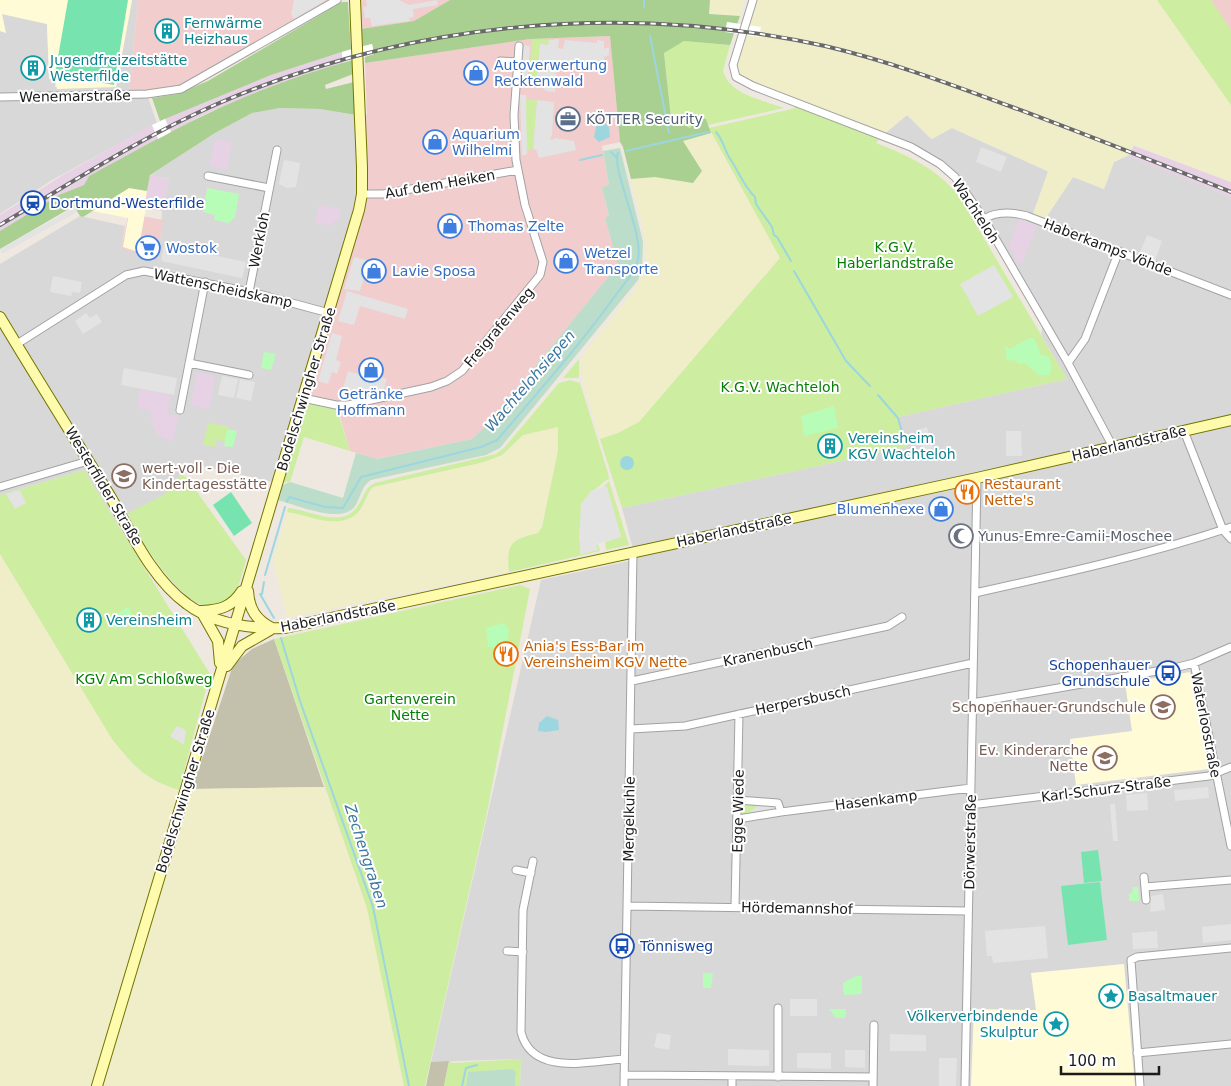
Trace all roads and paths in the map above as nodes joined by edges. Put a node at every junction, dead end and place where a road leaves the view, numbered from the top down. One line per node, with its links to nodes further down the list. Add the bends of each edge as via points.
1 (337, 0): 7 (street, Wenemarstraße, via 181,89 147,94)
2 (355, 0): 12 (street, Bodelschwingher Straße)
3 (753, 0): 13 (street, Wachteloh, via 733,64 736,77 922,153 955,177)
4 (519, 46): 6 (street, Freigrafenweg)
5 (500, 61): 6 (street)
6 (517, 62): 9 (street, Freigrafenweg, via 514,115)
7 (0, 97)
8 (277, 150): 11 (street, Werkloh)
9 (518, 170): 12 (street, Auf dem Heiken, via 383,194); 24 (street, Freigrafenweg, via 543,262 540,275 462,371 431,387 348,405 336,406)
10 (208, 176): 11 (street)
11 (269, 188): 16 (street, Werkloh)
12 (362, 194): 18 (street, Bodelschwingher Straße)
13 (984, 219): 14 (street, Haberkamps Vöhde, via 994,214 1018,214); 22 (street, Wachteloh)
14 (1119, 251): 17 (street, Haberkamps Vöhde); 22 (street, via 1085,339)
15 (205, 282): 16 (street, Wattenscheidskamp); 20 (street, Wattenscheidskamp, via 144,271 126,275); 21 (street)
16 (249, 292): 18 (street, Wattenscheidskamp)
17 (1231, 295)
18 (329, 313): 24 (street, Bodelschwingher Straße)
19 (0, 317): 20 (street, Westerfilder Straße)
20 (17, 344): 29 (street, Westerfilder Straße)
21 (189, 363): 23 (street); 25 (street)
22 (1068, 363): 28 (street, Wachteloh)
23 (249, 375)
24 (303, 398): 36 (street, Bodelschwingher Straße)
25 (180, 410)
26 (1231, 420): 27 (street, Haberlandstraße)
27 (1184, 431): 28 (street, Haberlandstraße); 33 (street)
28 (1113, 446): 30 (street, Haberlandstraße)
29 (88, 461): 31 (street); 38 (street, Westerfilder Straße, via 158,573 177,596)
30 (977, 478): 35 (street, Haberlandstraße); 37 (street, Dörwerstraße)
31 (0, 487)
32 (1231, 527): 33 (street)
33 (1223, 530): 34 (street); 37 (street, via 1112,563)
34 (1231, 539)
35 (633, 552): 41 (street, Haberlandstraße, via 477,588); 46 (street, Mergelkuhle)
36 (248, 582): 38 (street, via 231,605); 40 (street, Bodelschwingher Straße); 41 (street, via 248,603 253,614)
37 (975, 594): 43 (street, Dörwerstraße)
38 (201, 611): 40 (street, Westerfilder Straße); 45 (street, via 218,641)
39 (902, 617): 46 (street, Kranenbusch, via 888,626)
40 (235, 625): 41 (street, Haberlandstraße); 45 (street, Bodelschwingher Straße)
41 (273, 628): 45 (street, via 242,646)
42 (1231, 647): 44 (street)
43 (973, 662): 47 (street, Dörwerstraße); 48 (street, Herpersbusch)
44 (1194, 663): 47 (street); 51 (street, Waterloostraße)
45 (220, 676): 80 (street, Bodelschwingher Straße)
46 (632, 681): 49 (street, Mergelkuhle)
47 (972, 703): 52 (street, Dörwerstraße)
48 (739, 714): 49 (street, Herpersbusch, via 671,728); 53 (street, Egge Wiede)
49 (631, 729): 65 (street, Mergelkuhle)
50 (1231, 767): 51 (street, Karl-Schurz-Straße)
51 (1216, 774): 54 (street, Karl-Schurz-Straße); 57 (street, Waterloostraße)
52 (971, 788): 55 (street, Hasenkamp); 67 (street, Dörwerstraße)
53 (738, 800): 55 (street, via 778,803); 56 (street, Egge Wiede)
54 (979, 804)
55 (782, 812): 56 (street, Hasenkamp)
56 (738, 819): 66 (street, Egge Wiede)
57 (1231, 846)
58 (533, 861): 60 (street)
59 (516, 870): 60 (street)
60 (531, 873): 70 (street, via 523,910)
61 (1144, 877): 63 (street)
62 (1231, 880): 63 (street)
63 (1145, 887): 64 (street)
64 (1146, 900)
65 (627, 906): 66 (street, Hördemannshof); 75 (street, Mergelkuhle)
66 (735, 907): 67 (street, Hördemannshof)
67 (968, 911): 84 (street, Dörwerstraße)
68 (1231, 948): 74 (street, via 1131,960)
69 (506, 951): 70 (street)
70 (523, 952): 75 (street, via 521,1032 533,1054 553,1062)
71 (778, 1008): 78 (street)
72 (874, 1025): 79 (street)
73 (1231, 1044): 74 (street)
74 (1137, 1053): 85 (street)
75 (624, 1059): 76 (street, Mergelkuhle)
76 (624, 1075): 77 (street); 81 (street, Mergelkuhle)
77 (732, 1077): 78 (street); 82 (street)
78 (778, 1077): 79 (street)
79 (873, 1077): 83 (street)
80 (96, 1086)
81 (624, 1086)
82 (732, 1086)
83 (873, 1086)
84 (965, 1086)
85 (1140, 1086)

